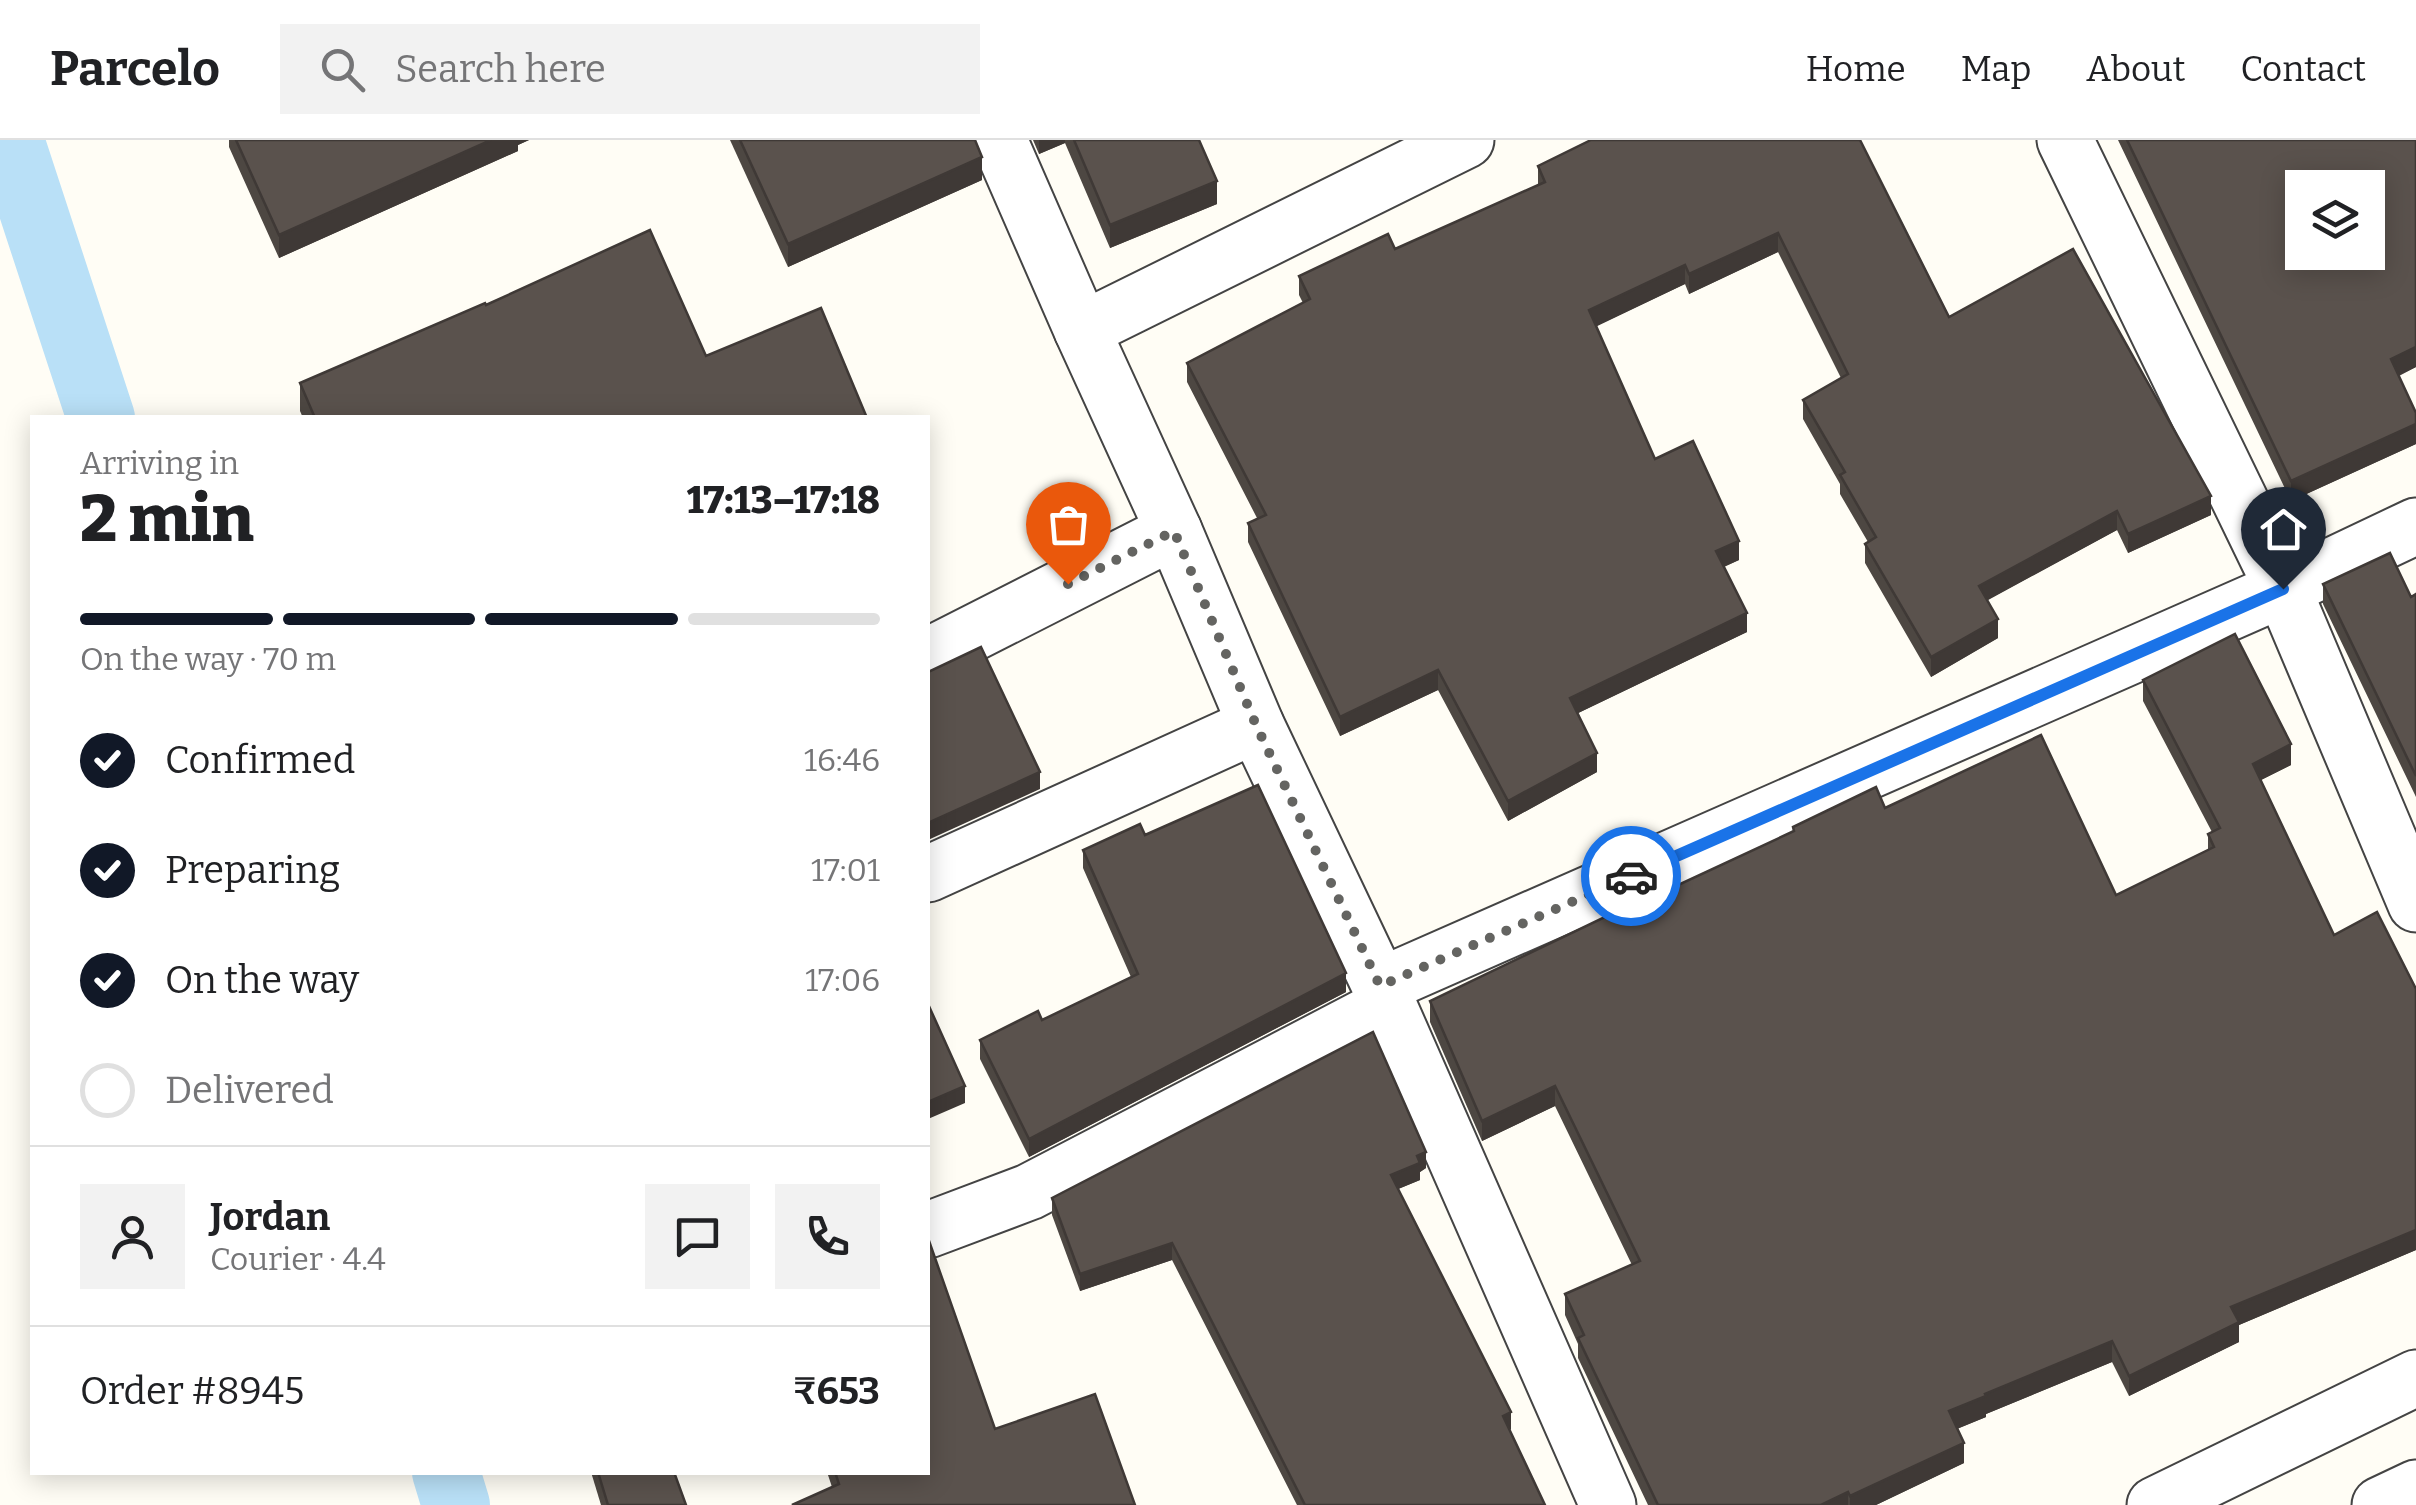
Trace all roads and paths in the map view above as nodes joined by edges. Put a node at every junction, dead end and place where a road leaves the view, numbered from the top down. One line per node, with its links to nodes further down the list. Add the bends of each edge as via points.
1 (999, 140): 4 (street)
2 (1466, 140): 4 (street)
3 (2065, 140): 7 (street)
4 (1082, 330): 6 (street)
5 (2416, 526): 7 (street)
6 (1174, 531): 8 (street); 9 (street)
7 (2283, 589): 11 (street); 12 (street)
8 (930, 655)
9 (1256, 725): 10 (street); 12 (street)
10 (930, 873)
11 (2416, 904)
12 (1384, 996): 13 (street, via 1029,1192); 16 (street)
13 (930, 1229)
14 (2416, 1378): 17 (street)
15 (2416, 1488): 18 (street)
16 (1608, 1505)
17 (2156, 1505)
18 (2380, 1505)

